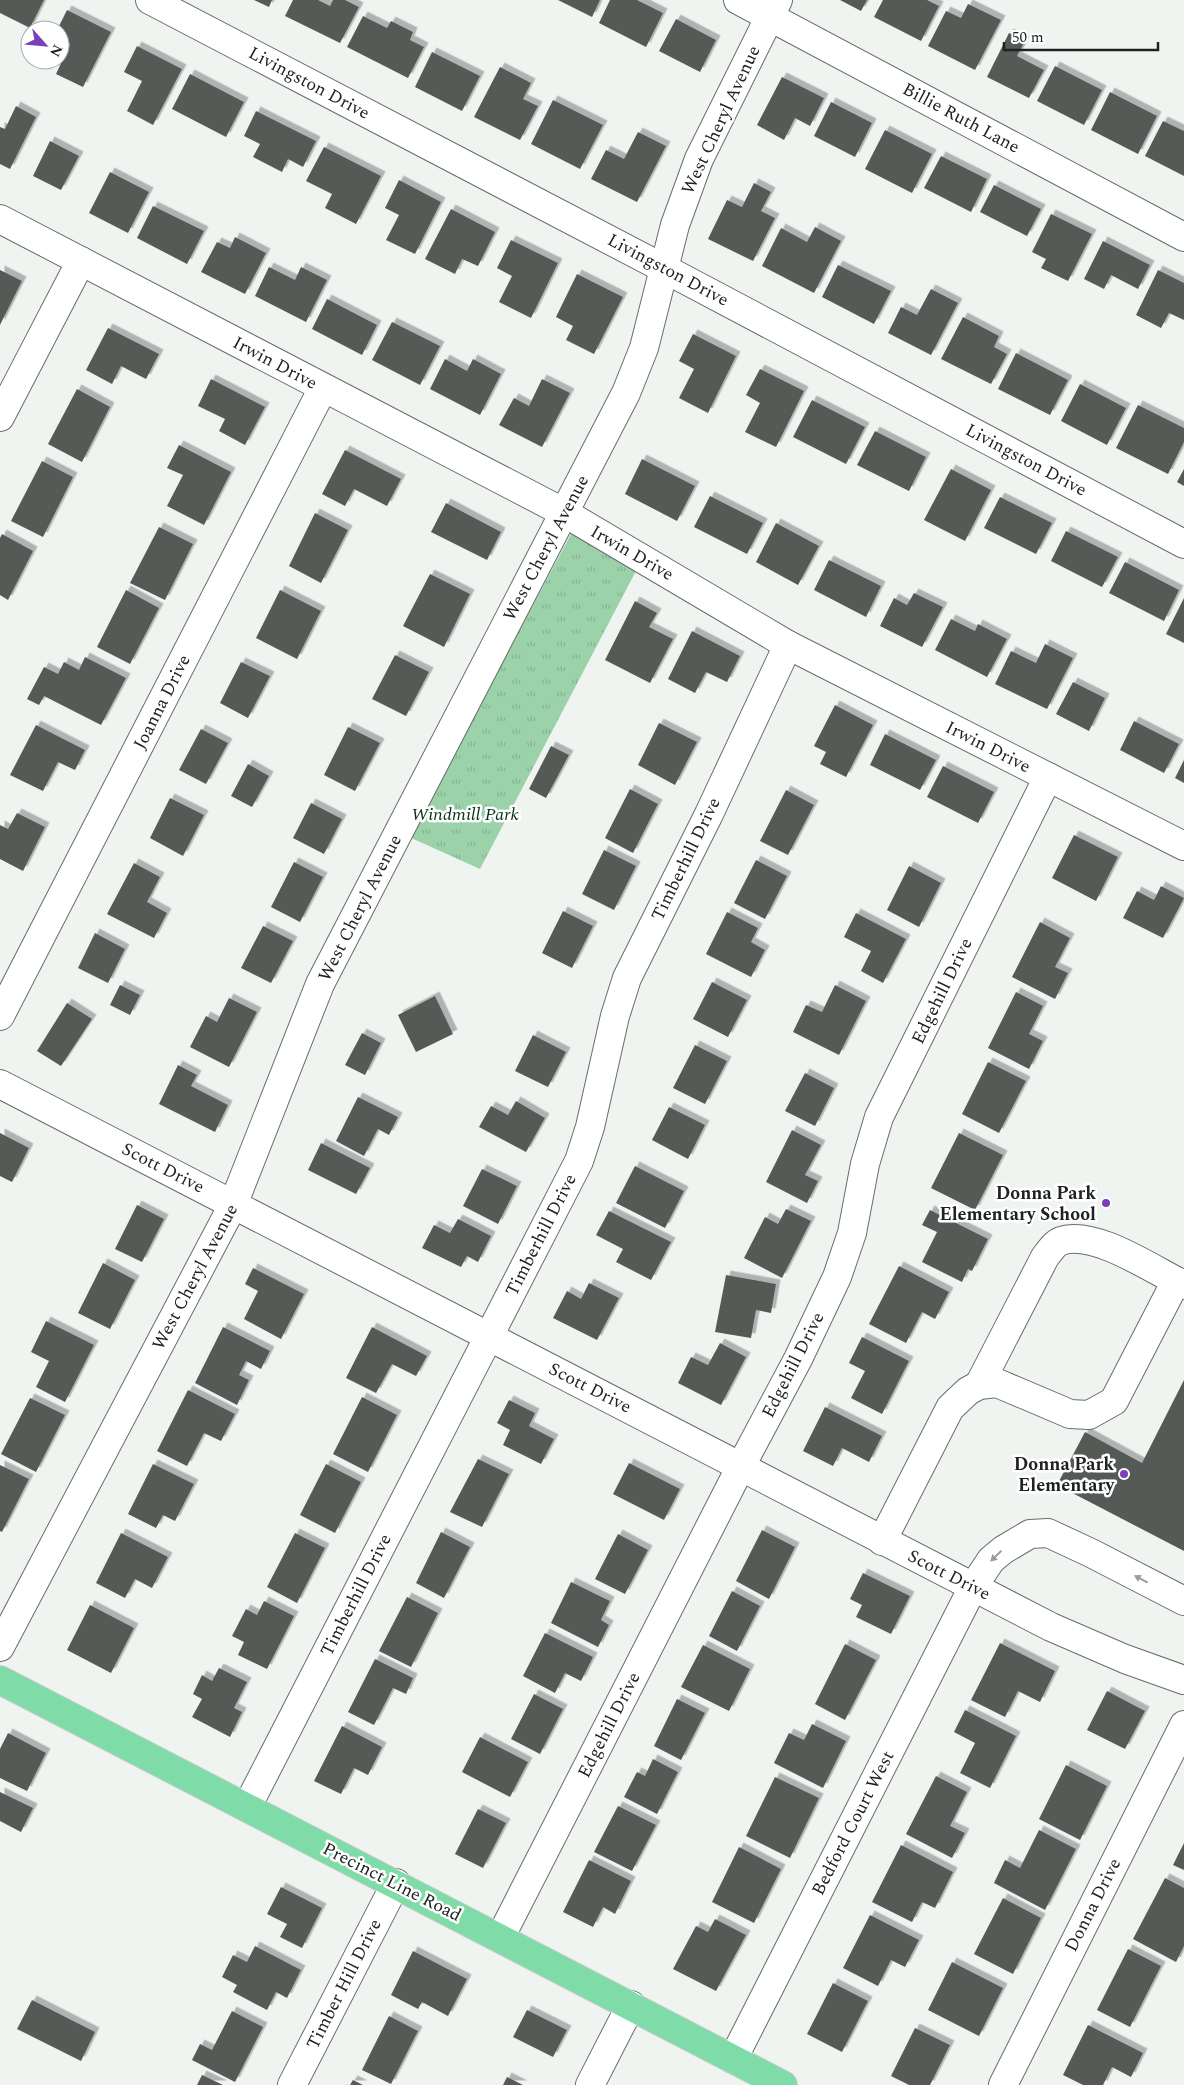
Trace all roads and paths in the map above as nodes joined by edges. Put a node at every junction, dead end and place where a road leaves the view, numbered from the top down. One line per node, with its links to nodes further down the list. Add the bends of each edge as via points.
1 (150, 0): 7 (street, Livingston Drive)
2 (738, 0): 3 (street, Billie Ruth Lane)
3 (774, 8): 5 (street, Billie Ruth Lane); 7 (street, West Cheryl Avenue, via 699,159 675,225)
4 (0, 219): 6 (street, Irwin Drive)
5 (1184, 237)
6 (81, 261): 8 (street, Irwin Drive); 9 (street)
7 (665, 269): 10 (street, West Cheryl Avenue, via 644,348 626,393); 11 (street, Livingston Drive)
8 (323, 388): 10 (street, Irwin Drive); 15 (street, Joanna Drive)
9 (0, 417)
10 (563, 512): 12 (street, Irwin Drive); 17 (street, West Cheryl Avenue, via 320,984)
11 (1184, 544)
12 (788, 645): 13 (street, Irwin Drive); 19 (street, Timberhill Drive, via 627,978 579,1161)
13 (1048, 777): 14 (street, Irwin Drive); 21 (street, Edgehill Drive, via 879,1117 865,1164 852,1232 837,1277)
14 (1184, 846)
15 (0, 1016)
16 (0, 1084): 17 (street, Scott Drive)
17 (233, 1205): 19 (street, Scott Drive); 25 (street, West Cheryl Avenue)
18 (1180, 1283): 20 (street, via 1114,1401 1089,1415 1070,1414 997,1383); 20 (street, via 1103,1243 1078,1238 1060,1242 1045,1257)
19 (490, 1336): 21 (street, Scott Drive); 29 (street, Timberhill Drive)
20 (979, 1385): 22 (street, via 968,1390 950,1408)
21 (741, 1466): 22 (street, Scott Drive); 31 (street, Edgehill Drive)
22 (882, 1541): 23 (street, Scott Drive)
23 (973, 1587): 24 (street, Bedford Court West, one-way to 23, via 1048,1532 1030,1534 1003,1550 991,1560); 27 (street, Scott Drive, via 1051,1627); 33 (street, Bedford Court West)
24 (1184, 1601)
25 (0, 1647)
26 (0, 1680): 29 (main road, Precinct Line Road)
27 (1184, 1680)
28 (1184, 1725): 37 (street, Donna Drive)
29 (247, 1806): 30 (main road, Precinct Line Road)
30 (396, 1883): 31 (main road, Precinct Line Road); 34 (street, Timber Hill Drive)
31 (500, 1938): 32 (main road, Precinct Line Road)
32 (631, 2005): 33 (main road, Precinct Line Road); 35 (street)
33 (734, 2059): 36 (main road, Precinct Line Road)
34 (292, 2085)
35 (590, 2085)
36 (783, 2085)
37 (1002, 2085)

